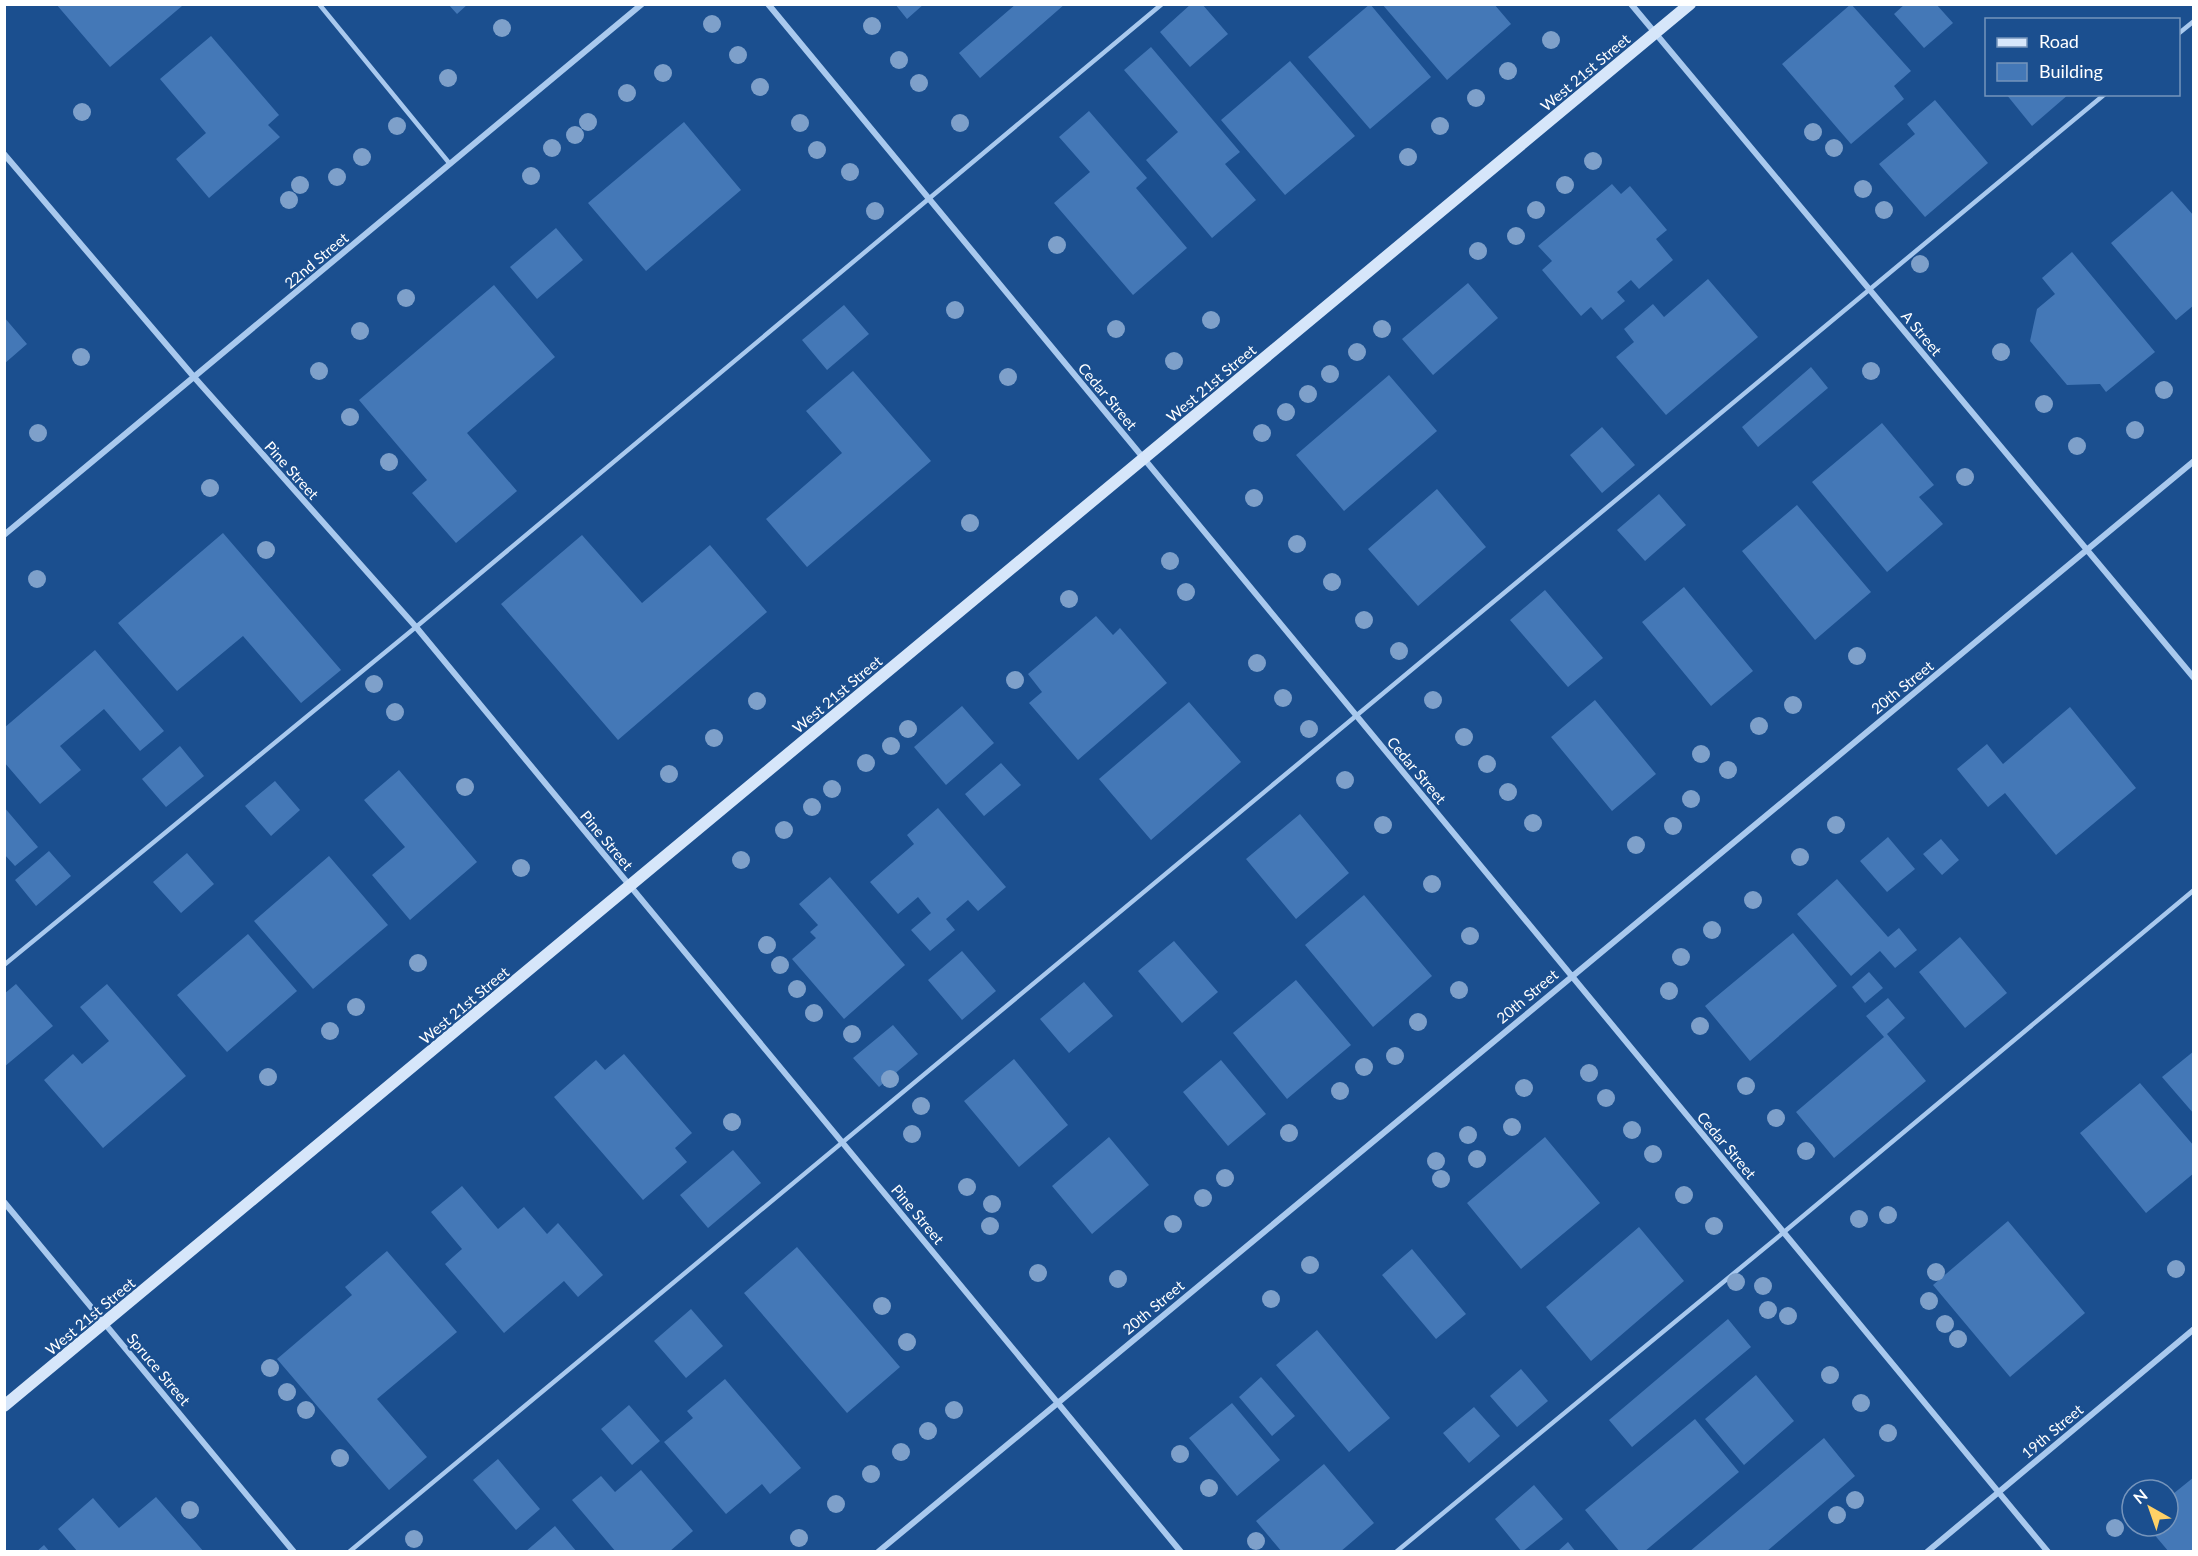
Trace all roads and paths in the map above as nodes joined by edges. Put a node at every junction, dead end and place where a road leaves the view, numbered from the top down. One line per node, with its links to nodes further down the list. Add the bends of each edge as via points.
1 (319, 4): 12 (lane)
2 (642, 4): 12 (street, 22nd Street)
3 (768, 4): 13 (street, Cedar Street)
4 (1162, 4): 13 (lane)
5 (1631, 4): 9 (street, A Street)
6 (1690, 4): 9 (street, West 21st Street)
7 (2193, 21): 8 (lane)
8 (2180, 32)
9 (1655, 33): 14 (street, A Street); 16 (street, West 21st Street)
10 (2103, 96): 14 (lane)
11 (4, 154): 15 (street, Pine Street)
12 (450, 164): 15 (street, 22nd Street)
13 (929, 199): 16 (street, Cedar Street); 20 (lane)
14 (1870, 290): 19 (street, A Street); 22 (lane)
15 (194, 377): 18 (street, 22nd Street); 20 (street, Pine Street)
16 (1144, 459): 22 (street, Cedar Street); 23 (street, West 21st Street)
17 (2193, 460): 19 (street, 20th Street)
18 (4, 535)
19 (2087, 550): 21 (street, A Street); 26 (street, 20th Street)
20 (416, 627): 23 (street, Pine Street); 25 (lane)
21 (2193, 678)
22 (1356, 714): 26 (street, Cedar Street); 27 (lane)
23 (630, 886): 27 (street, Pine Street); 30 (street, West 21st Street)
24 (2193, 890): 29 (lane)
25 (4, 965)
26 (1571, 975): 29 (street, Cedar Street); 32 (street, 20th Street)
27 (843, 1143): 32 (street, Pine Street); 36 (lane)
28 (4, 1202): 30 (street, Spruce Street)
29 (1784, 1232): 34 (street, Cedar Street); 39 (lane)
30 (105, 1323): 33 (street, West 21st Street); 35 (street, Spruce Street)
31 (2193, 1329): 34 (street, 19th Street)
32 (1057, 1402): 37 (street, 20th Street); 38 (street, Pine Street)
33 (4, 1406)
34 (1999, 1492): 40 (street, 19th Street); 41 (street, Cedar Street)
35 (294, 1551)
36 (349, 1551)
37 (878, 1551)
38 (1181, 1551)
39 (1396, 1551)
40 (1927, 1551)
41 (2048, 1551)

